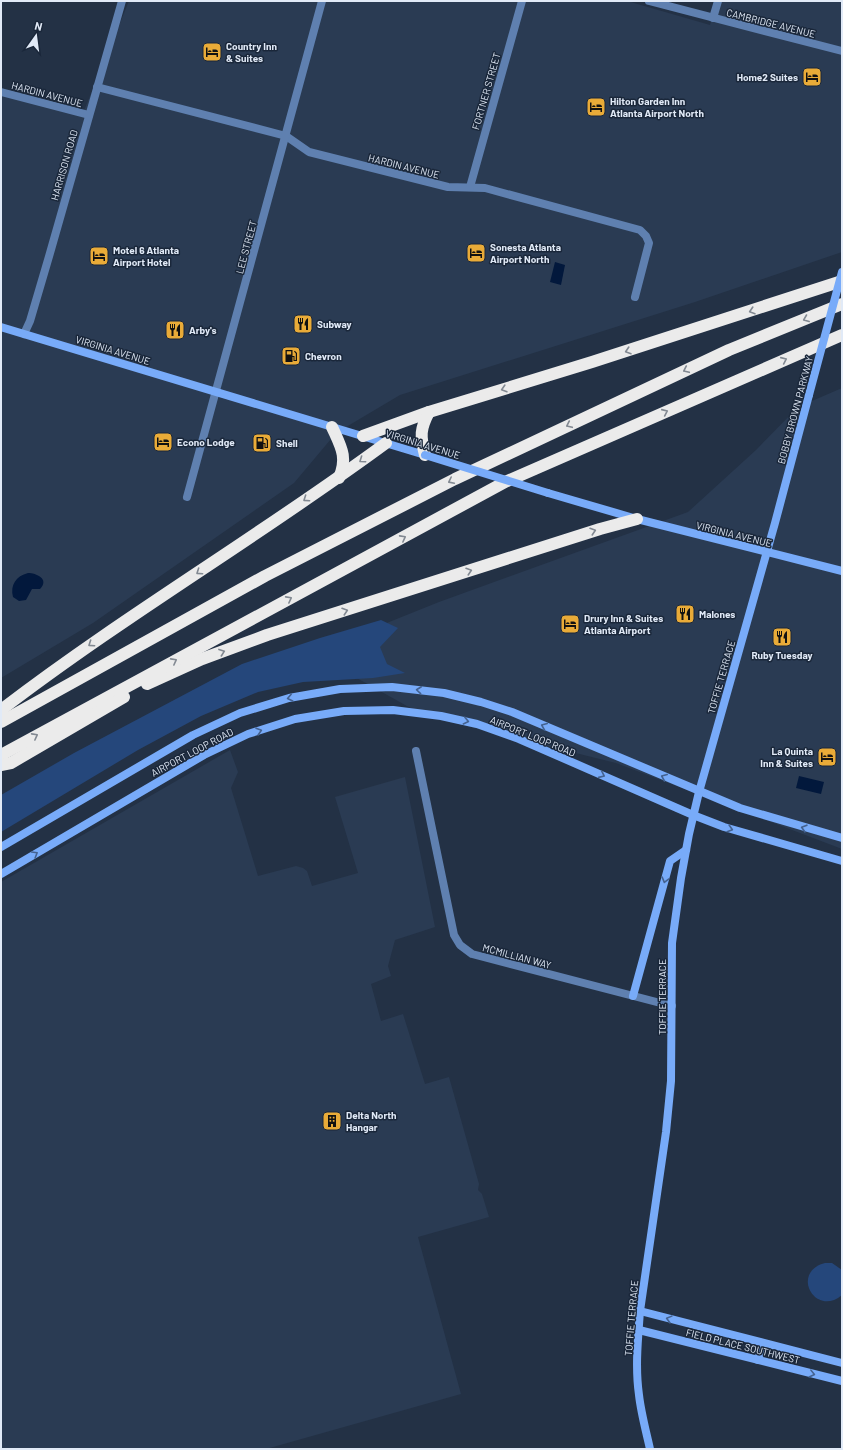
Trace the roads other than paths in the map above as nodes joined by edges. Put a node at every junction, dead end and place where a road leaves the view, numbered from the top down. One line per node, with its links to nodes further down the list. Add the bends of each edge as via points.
1 (122, 1): 8 (street, HARRISON ROAD)
2 (322, 1): 11 (street, LEE STREET)
3 (522, 1): 12 (street, FORTNER STREET)
4 (649, 1): 6 (street, CAMBRIDGE AVENUE)
5 (718, 1): 6 (street)
6 (713, 18): 7 (street, CAMBRIDGE AVENUE)
7 (842, 51)
8 (97, 87): 10 (street, HARRISON ROAD); 11 (street, HARDIN AVENUE)
9 (1, 92): 10 (street, HARDIN AVENUE)
10 (89, 115): 18 (street, HARRISON ROAD, via 30,321)
11 (286, 136): 12 (street, HARDIN AVENUE, via 309,152 448,187); 20 (street, LEE STREET)
12 (470, 187): 15 (street, HARDIN AVENUE, via 485,188 640,230 649,243)
13 (842, 272): 29 (main road, BOBBY BROWN PARKWAY, bridge)
14 (842, 281): 21 (highway, one-way to 21, via 600,360)
15 (635, 297)
16 (842, 304): 32 (highway, one-way to 32, via 729,350 455,479 265,576)
17 (1, 327): 18 (main road, VIRGINIA AVENUE)
18 (24, 334): 20 (main road, VIRGINIA AVENUE)
19 (842, 335): 34 (highway, one-way to 19, via 505,482)
20 (216, 392): 22 (main road, VIRGINIA AVENUE); 27 (street, LEE STREET)
21 (429, 412): 23 (highway); 25 (highway, via 420,440)
22 (332, 428): 23 (main road, VIRGINIA AVENUE); 26 (highway, via 344,458)
23 (363, 436): 24 (main road, VIRGINIA AVENUE)
24 (386, 443): 25 (main road, VIRGINIA AVENUE); 26 (highway, one-way to 26)
25 (425, 455): 28 (main road, VIRGINIA AVENUE, bridge)
26 (339, 478): 31 (highway, one-way to 31, via 78,652)
27 (187, 497)
28 (637, 519): 29 (main road, VIRGINIA AVENUE); 35 (highway, one-way to 28, via 11,762 147,684 202,659 267,635)
29 (767, 553): 30 (main road, VIRGINIA AVENUE); 36 (main road, TOFFIE TERRACE)
30 (842, 571)
31 (1, 710)
32 (1, 722)
33 (416, 751): 43 (street, MCMILLIAN WAY, via 454,935 460,945 472,954)
34 (1, 755)
35 (1, 765)
36 (699, 792): 37 (main road, TOFFIE TERRACE); 38 (main road, AIRPORT LOOP ROAD, one-way to 36, via 740,808); 39 (main road, AIRPORT LOOP ROAD, one-way to 39, via 518,715 481,702 444,693 392,687 340,689 289,698 240,713 193,735)
37 (693, 815): 40 (main road, TOFFIE TERRACE); 41 (main road, AIRPORT LOOP ROAD, one-way to 41, via 724,827); 42 (main road, AIRPORT LOOP ROAD, one-way to 37, via 204,755 248,734 295,719 344,711 393,710 477,724 519,739)
38 (842, 838)
39 (1, 847)
40 (686, 850): 43 (main road, one-way to 43, via 670,861); 44 (main road, TOFFIE TERRACE, via 672,942)
41 (842, 861)
42 (1, 874)
43 (633, 996): 44 (street, MCMILLIAN WAY)
44 (672, 1006): 45 (main road, TOFFIE TERRACE, via 671,1081 666,1132)
45 (640, 1311): 46 (main road, TOFFIE TERRACE); 47 (main road, FIELD PLACE SOUTHWEST, one-way to 45)
46 (639, 1330): 48 (main road, FIELD PLACE SOUTHWEST); 51 (main road, TOFFIE TERRACE, via 639,1394)
47 (763, 1344): 48 (main road); 49 (main road, FIELD PLACE SOUTHWEST)
48 (758, 1360): 50 (main road, FIELD PLACE SOUTHWEST, one-way to 50)
49 (842, 1363)
50 (842, 1381)
51 (650, 1449)

